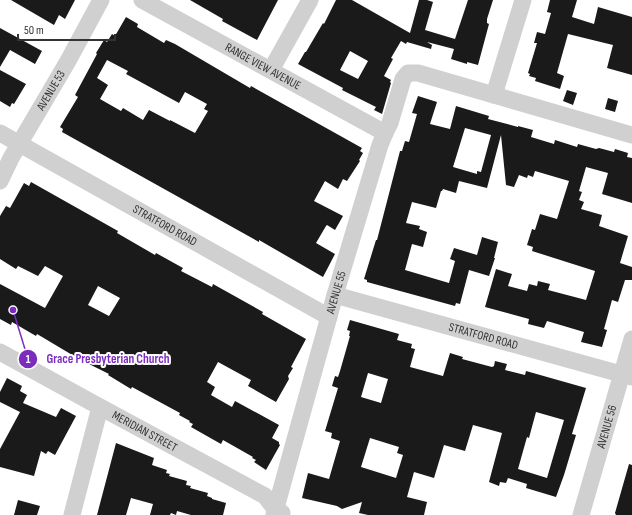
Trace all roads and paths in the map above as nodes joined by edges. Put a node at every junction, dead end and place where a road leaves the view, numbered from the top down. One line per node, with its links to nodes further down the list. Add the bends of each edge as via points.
1 (101, 0): 10 (street, AVENUE 53)
2 (142, 0): 5 (street, RANGE VIEW AVENUE)
3 (310, 0): 5 (street)
4 (523, 0): 6 (street)
5 (271, 70): 8 (street, RANGE VIEW AVENUE)
6 (494, 95): 8 (street, AVENUE 55, via 418,73 408,74 403,79); 9 (street)
7 (0, 133): 10 (street, STRATFORD ROAD)
8 (385, 133): 12 (street, AVENUE 55)
9 (632, 135)
10 (20, 144): 11 (street, AVENUE 53); 13 (street, STRATFORD ROAD)
11 (0, 181)
12 (335, 295): 13 (street, AVENUE 55); 16 (street, STRATFORD ROAD)
13 (329, 317): 18 (street, AVENUE 55)
14 (632, 339): 16 (street, AVENUE 56)
15 (0, 352): 17 (street, MERIDIAN STREET)
16 (627, 376): 20 (street, AVENUE 56)
17 (100, 408): 18 (street, MERIDIAN STREET, via 265,496); 19 (street)
18 (278, 513)
19 (72, 515)
20 (581, 515)

